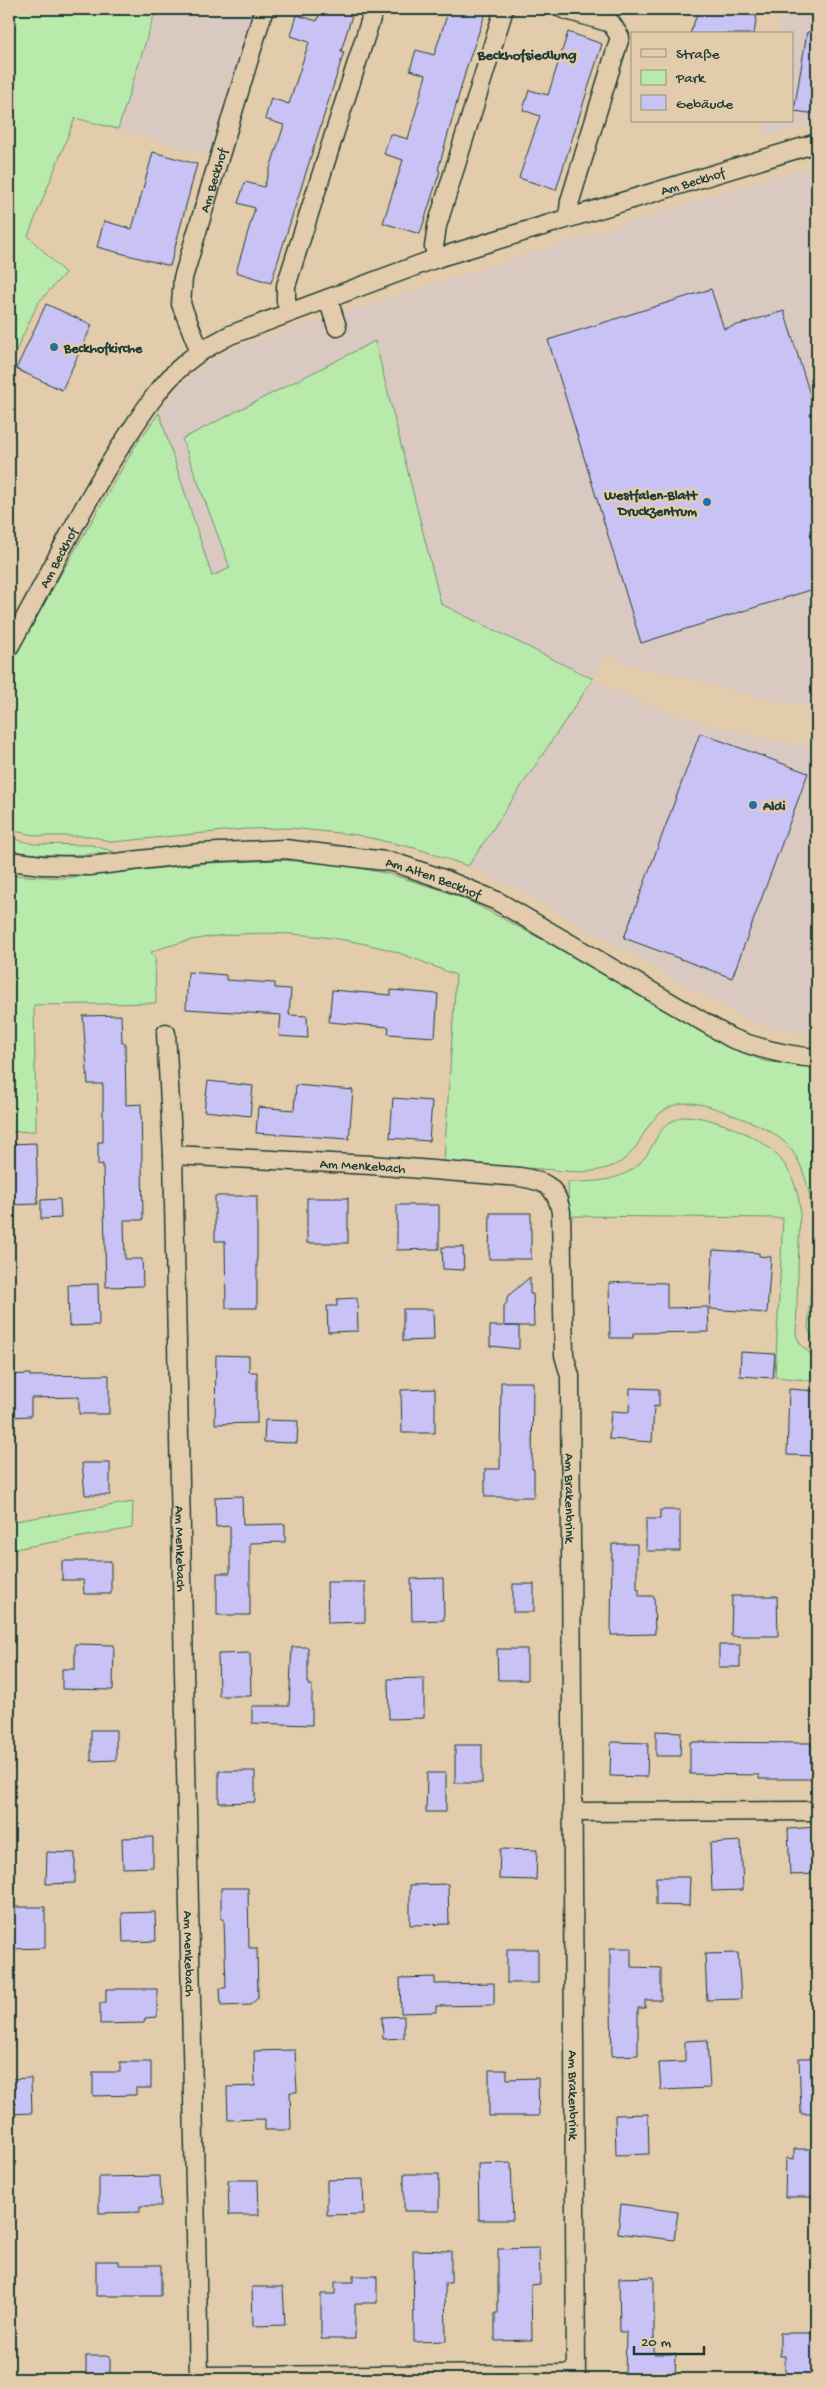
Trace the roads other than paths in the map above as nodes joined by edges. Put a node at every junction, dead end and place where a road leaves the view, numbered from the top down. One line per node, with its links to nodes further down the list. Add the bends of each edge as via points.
1 (264, 9): 11 (street, Am Beckhof, via 183,278 181,304)
2 (374, 9): 9 (street, via 286,286)
3 (504, 9): 7 (street, via 437,226 434,247)
4 (562, 9): 6 (street, via 611,23 620,37 570,201)
5 (817, 143): 6 (street, Am Beckhof)
6 (568, 217): 7 (street, Am Beckhof)
7 (437, 258): 8 (street, Am Beckhof)
8 (328, 299): 9 (street, Am Beckhof); 10 (street)
9 (290, 312): 11 (street, Am Beckhof, via 230,335)
10 (337, 327)
11 (200, 352): 12 (street, Am Beckhof, via 181,366 163,387 101,476)
12 (9, 647)
13 (9, 861): 15 (street, Am Alten Beckhof, via 42,866 90,866 199,853 285,849 393,862 497,901 731,1038 786,1056)
14 (166, 1033): 16 (street, Am Menkebach)
15 (817, 1058)
16 (173, 1156): 17 (street, Am Menkebach, via 371,1165 520,1177 538,1180); 20 (street, Am Menkebach, via 200,2376)
17 (550, 1188): 19 (street, Am Brakenbrink, via 558,1198 561,1212 564,1355 570,1376)
18 (817, 1811): 19 (street)
19 (574, 1812): 20 (street, Am Brakenbrink)
20 (576, 2377)

